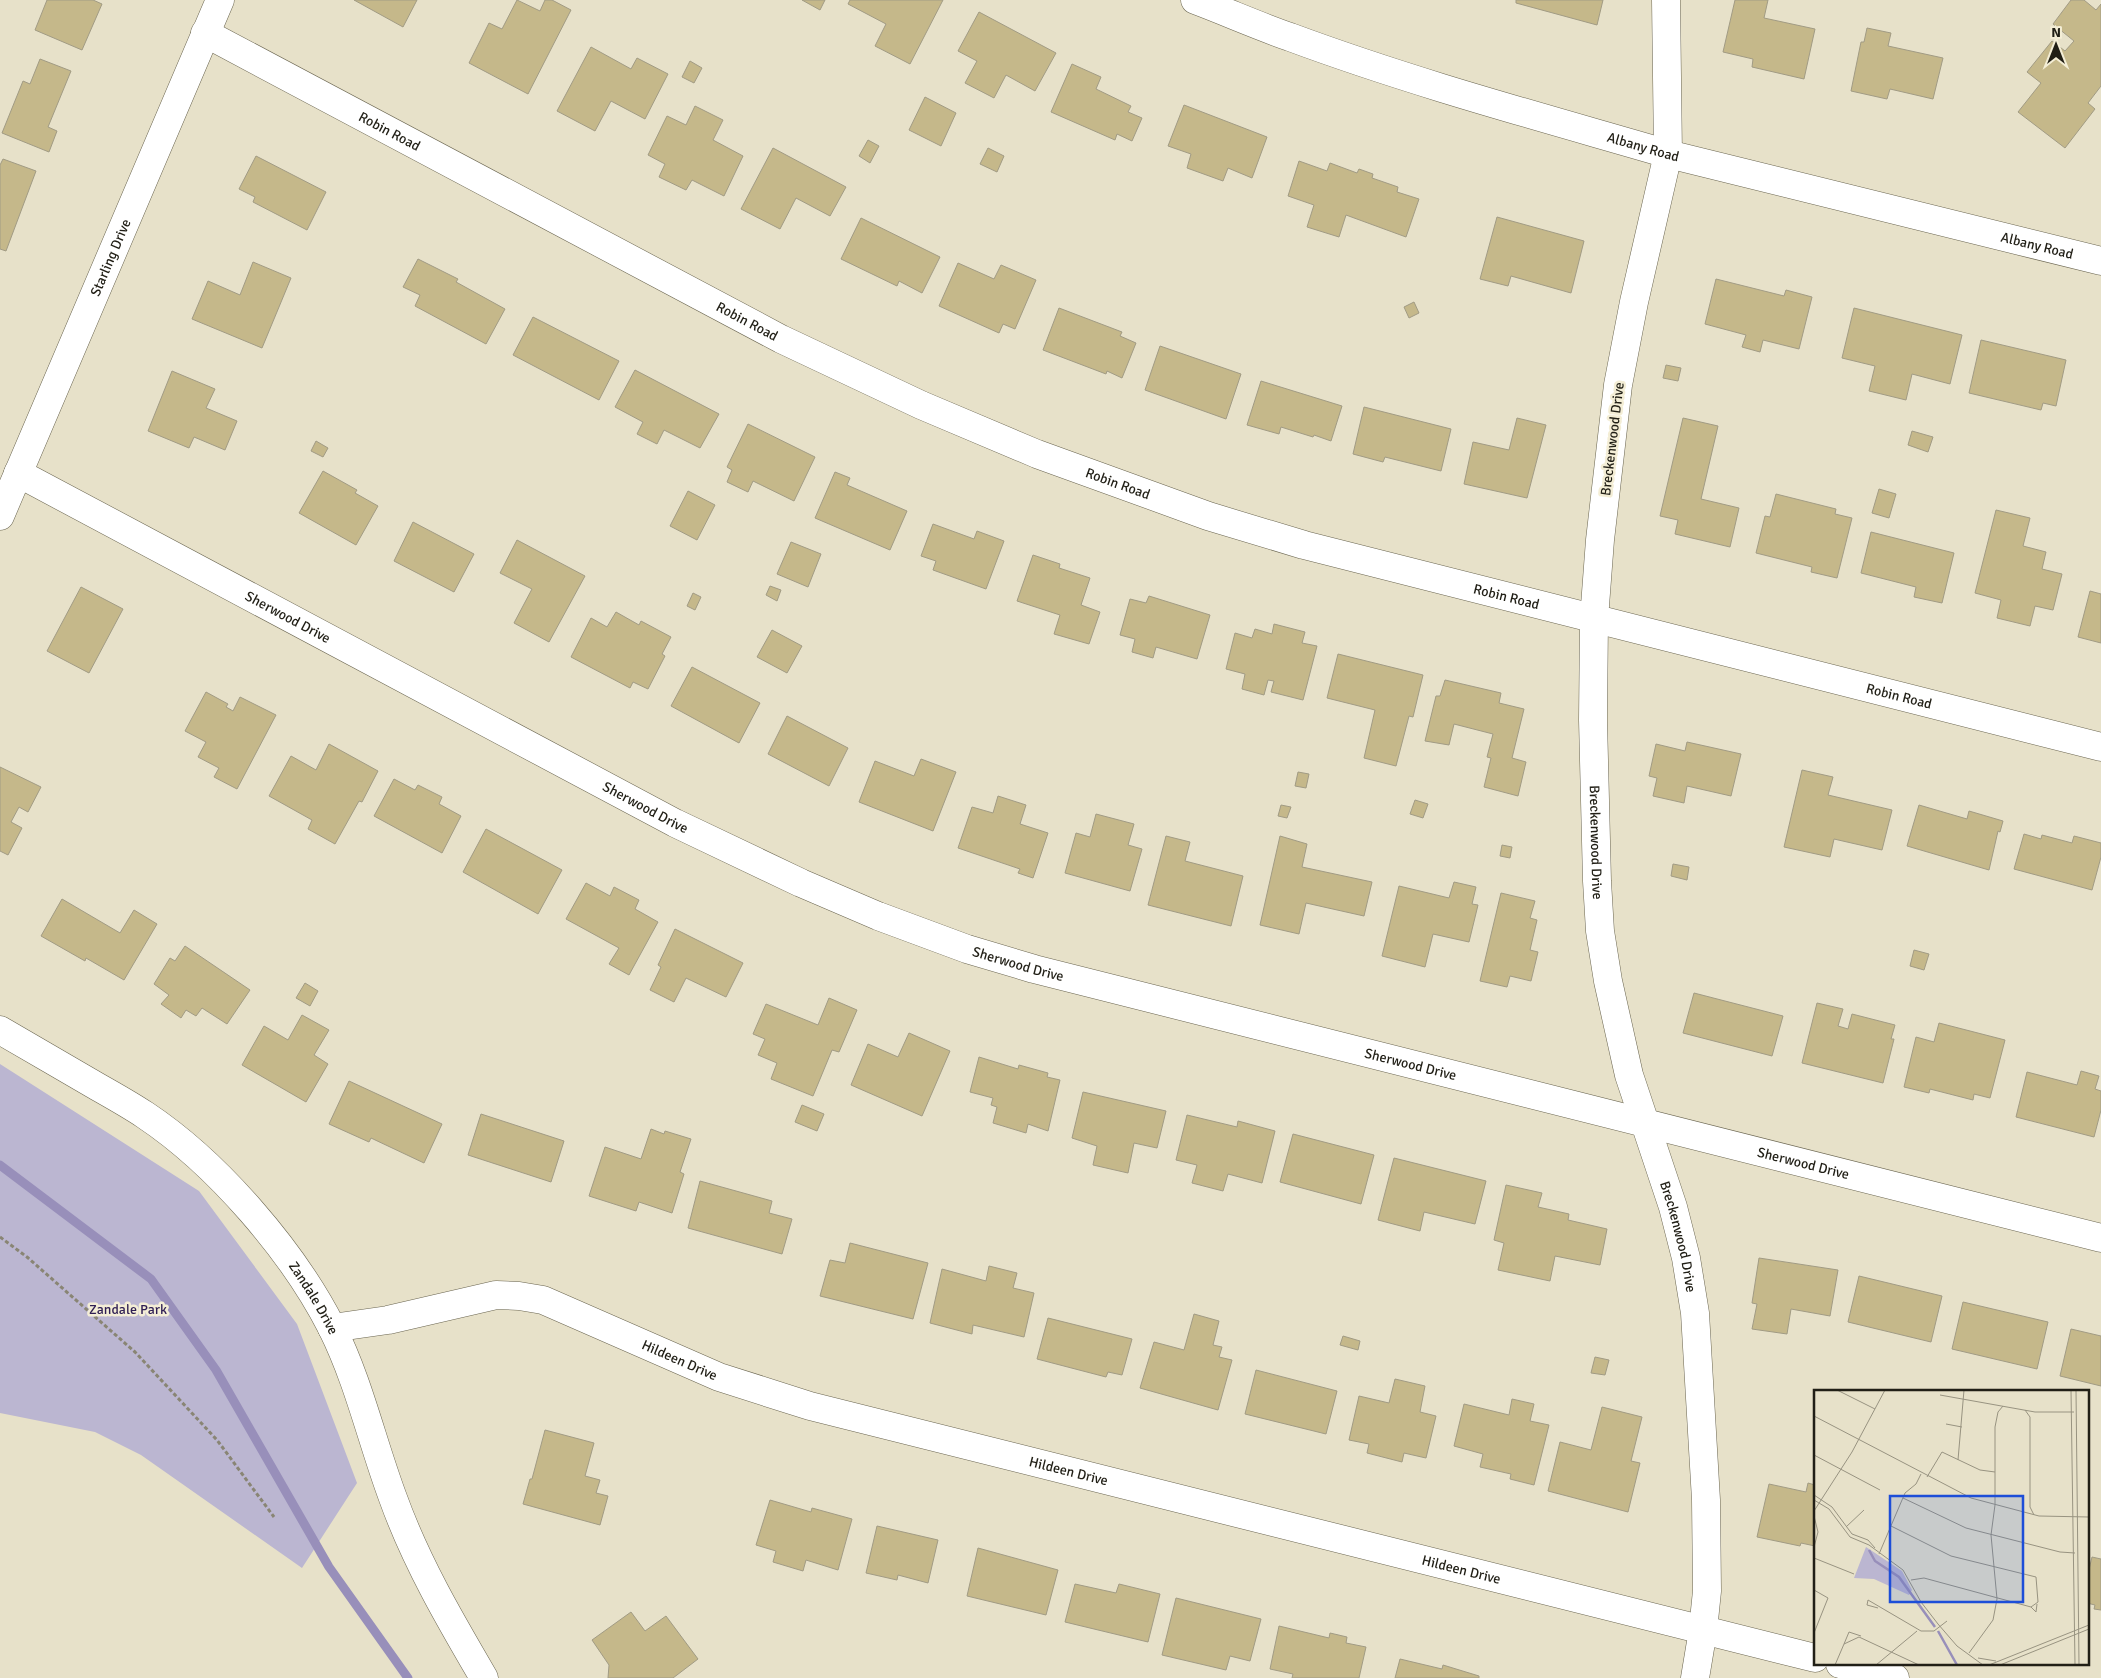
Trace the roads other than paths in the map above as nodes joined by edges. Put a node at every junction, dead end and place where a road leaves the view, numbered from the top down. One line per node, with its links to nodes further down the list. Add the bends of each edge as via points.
1 (220, 0): 4 (street, Starling Drive)
2 (1195, 0): 5 (street, Albany Road, via 1291,38 1443,88)
3 (1666, 0): 5 (street, Breckenwood Drive)
4 (205, 33): 7 (street, Starling Drive); 9 (street, Robin Road, via 781,339 930,409 1037,454 1208,516 1304,545)
5 (1668, 154): 6 (street, Albany Road); 9 (street, Breckenwood Drive, via 1618,385)
6 (2101, 261)
7 (18, 473): 8 (street, Starling Drive); 12 (street, Sherwood Drive, via 675,823 801,884 878,916 967,949 1034,969)
8 (0, 516)
9 (1594, 619): 10 (street, Robin Road); 12 (street, Breckenwood Drive, via 1596,881 1600,931 1629,1075)
10 (2101, 747)
11 (0, 1030): 14 (street, Zandale Drive, via 144,1114 180,1140 252,1213 286,1256)
12 (1647, 1124): 13 (street, Sherwood Drive); 15 (street, Breckenwood Drive, via 1686,1258 1695,1313 1706,1500 1707,1591)
13 (2101, 1238)
14 (332, 1328): 15 (street, Hildeen Drive, via 388,1320 496,1295 543,1300 719,1377 810,1406); 18 (street, Zandale Drive, via 412,1544 441,1604)
15 (1703, 1630): 16 (street, Hildeen Drive); 19 (street, Breckenwood Drive)
16 (1814, 1658)
17 (1848, 1666): 20 (street)
18 (484, 1678)
19 (1694, 1678)
20 (1895, 1678)

